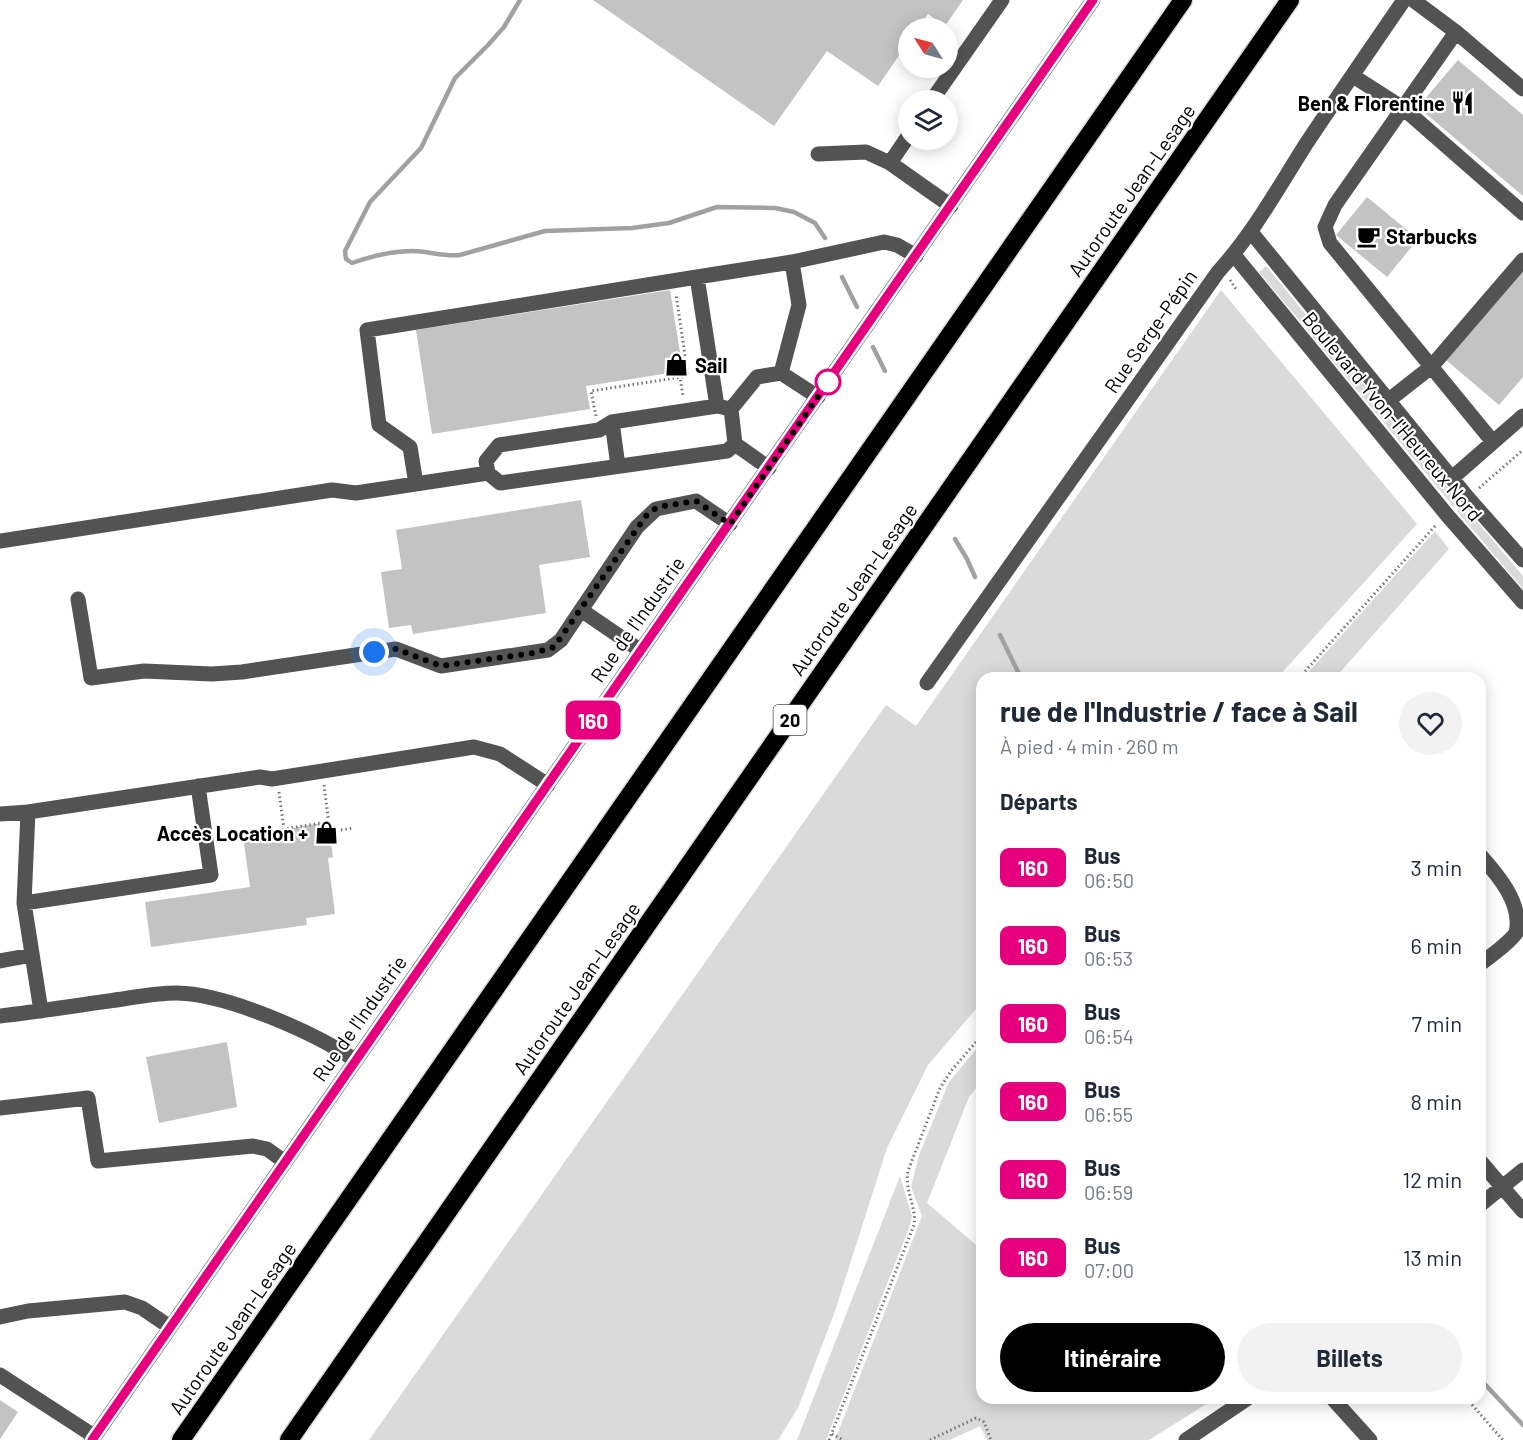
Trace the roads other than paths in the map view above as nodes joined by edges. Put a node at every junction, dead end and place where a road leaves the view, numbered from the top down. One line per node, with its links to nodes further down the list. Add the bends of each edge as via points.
1 (1002, 0): 10 (street)
2 (1093, 0): 15 (street, Rue de l'Industrie)
3 (1183, 0): 70 (highway, Autoroute Jean-Lesage)
4 (1290, 0): 71 (highway, Autoroute Jean-Lesage / 20)
5 (1404, 0): 8 (street, Rue Serge-Pépin)
6 (1413, 0): 7 (street)
7 (1456, 32): 9 (street); 11 (street)
8 (1353, 76): 11 (street); 17 (street, Rue Serge-Pépin)
9 (1523, 89)
10 (939, 90)
11 (1403, 108): 16 (street); 23 (street, via 1329,214 1326,233 1330,243)
12 (899, 150): 14 (street)
13 (818, 154): 14 (street, via 866,152)
14 (890, 163): 15 (street)
15 (951, 206): 19 (street, Rue de l'Industrie)
16 (1523, 213)
17 (1251, 232): 18 (street, Rue Serge-Pépin); 26 (street, Boulevard Yvon-l'Heureux Nord)
18 (1234, 255): 41 (street, Boulevard Yvon-l'Heureux Nord); 44 (street, Rue Serge-Pépin, via 1218,272)
19 (916, 256): 21 (street, via 884,242); 25 (street, Rue de l'Industrie)
20 (1523, 260): 23 (street)
21 (792, 262): 22 (street); 24 (street, via 799,305)
22 (698, 277): 27 (street); 36 (street, via 367,330 379,425 410,447)
23 (1431, 367): 26 (street); 30 (street)
24 (782, 373): 25 (street); 27 (street, via 756,377)
25 (818, 397): 33 (street, Rue de l'Industrie)
26 (1389, 400): 35 (street, Boulevard Yvon-l'Heureux Nord)
27 (724, 407): 29 (street); 31 (street)
28 (1523, 416): 30 (street)
29 (604, 422): 32 (street); 34 (street, via 598,430 499,445 486,461)
30 (1493, 442): 35 (street)
31 (735, 444): 32 (street, via 727,451); 33 (street)
32 (618, 466): 34 (street, via 500,483)
33 (769, 468): 37 (street, Rue de l'Industrie)
34 (488, 472): 36 (street)
35 (1452, 478): 39 (street, Boulevard Yvon-l'Heureux Nord)
36 (416, 484): 38 (street, via 357,493 332,490)
37 (730, 524): 42 (street, via 696,501 656,508 637,527); 43 (street, Rue de l'Industrie)
38 (0, 541)
39 (1523, 560)
40 (78, 599): 42 (street, via 92,678 144,671 212,675 396,649 441,666 548,650 561,640)
41 (1523, 602)
42 (581, 610): 43 (street)
43 (641, 651): 45 (street, Rue de l'Industrie)
44 (927, 683)
45 (548, 784): 46 (street, via 500,754 474,747 277,779 260,777); 56 (street, Rue de l'Industrie)
46 (198, 786): 47 (street); 50 (street, via 212,875)
47 (28, 812): 48 (street); 50 (street)
48 (0, 814)
49 (1486, 862): 52 (street, via 1517,897 1522,917 1514,936)
50 (24, 903): 51 (street)
51 (32, 956): 53 (street); 54 (street)
52 (1486, 959)
53 (0, 961)
54 (41, 1011): 55 (street); 56 (street, via 163,994 202,996 258,1014)
55 (0, 1016)
56 (355, 1060): 58 (street, Rue de l'Industrie)
57 (0, 1108): 58 (street, via 88,1098 98,1161 253,1146 267,1149)
58 (285, 1162): 65 (street, Rue de l'Industrie)
59 (1486, 1168): 61 (street)
60 (1523, 1170): 61 (street)
61 (1503, 1187): 62 (street); 63 (street)
62 (1486, 1200)
63 (1523, 1211)
64 (0, 1317): 65 (street, via 125,1302 142,1308)
65 (170, 1328): 69 (street, Rue de l'Industrie)
66 (0, 1375): 69 (street)
67 (1239, 1404): 72 (street)
68 (1337, 1404): 73 (street)
69 (93, 1438)
70 (182, 1440)
71 (289, 1440)
72 (1186, 1440)
73 (1370, 1440)

